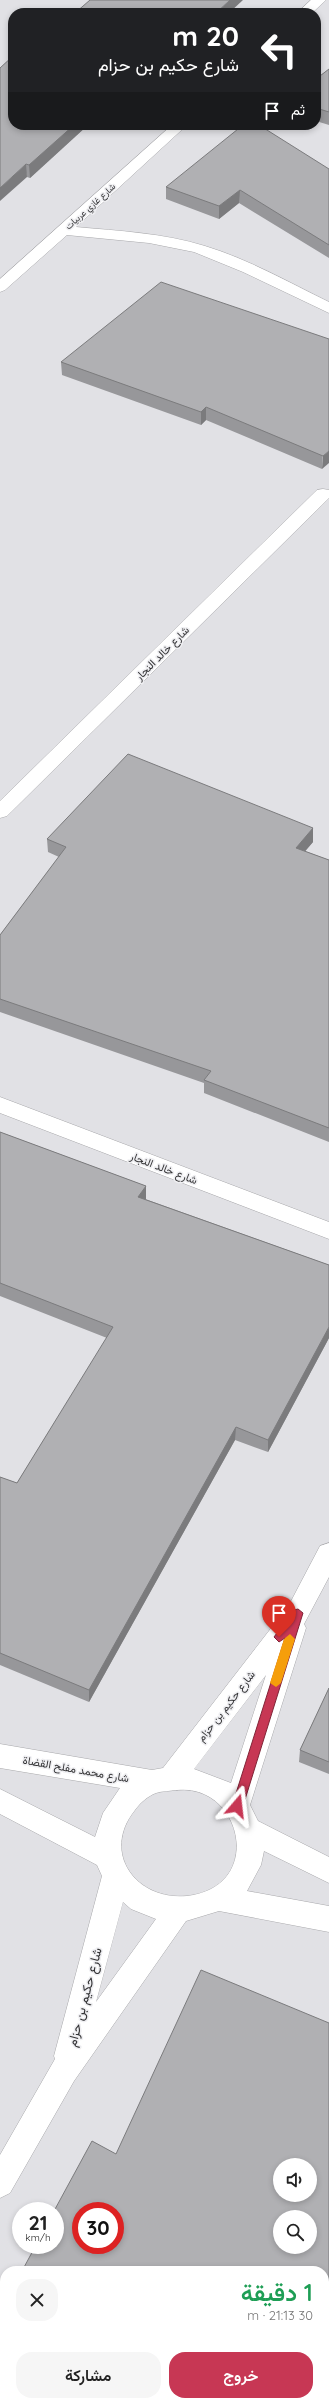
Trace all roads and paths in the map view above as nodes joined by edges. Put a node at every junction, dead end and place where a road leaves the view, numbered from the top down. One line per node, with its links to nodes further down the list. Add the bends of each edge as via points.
1 (318, 0): 2 (street)
2 (309, 8)
3 (174, 130): 4 (street, شارع غازي عربيات)
4 (63, 230): 5 (street, شارع غازي عربيات); 6 (street, via 153,240 198,249 220,256)
5 (0, 287)
6 (329, 308)
7 (324, 494): 8 (street, شارع خالد النجار)
8 (0, 812)
9 (0, 1105): 10 (street, شارع خالد النجار)
10 (329, 1231)
11 (329, 1553): 12 (street, شارع حكيم بن حزام)
12 (298, 1613): 14 (street, شارع حكيم بن حزام); 16 (street, شارع حكيم بن حزام)
13 (0, 1756): 14 (street, شارع محمد مفلح القضاة)
14 (161, 1781): 16 (street, via 180,1778 202,1782 222,1791); 18 (street, via 131,1794 116,1813 108,1834)
15 (0, 1801): 18 (street)
16 (237, 1806): 17 (street)
17 (249, 1830): 19 (street); 20 (street, via 251,1849 246,1868 236,1885)
18 (112, 1866): 21 (street, via 132,1895 154,1906); 23 (street, شارع حكيم بن حزام)
19 (329, 1871)
20 (220, 1899): 21 (street, via 200,1907); 22 (street)
21 (178, 1910): 23 (street, شارع حكيم بن حزام)
22 (329, 1919)
23 (64, 2071): 24 (street, شارع حكيم بن حزام)
24 (0, 2183)

